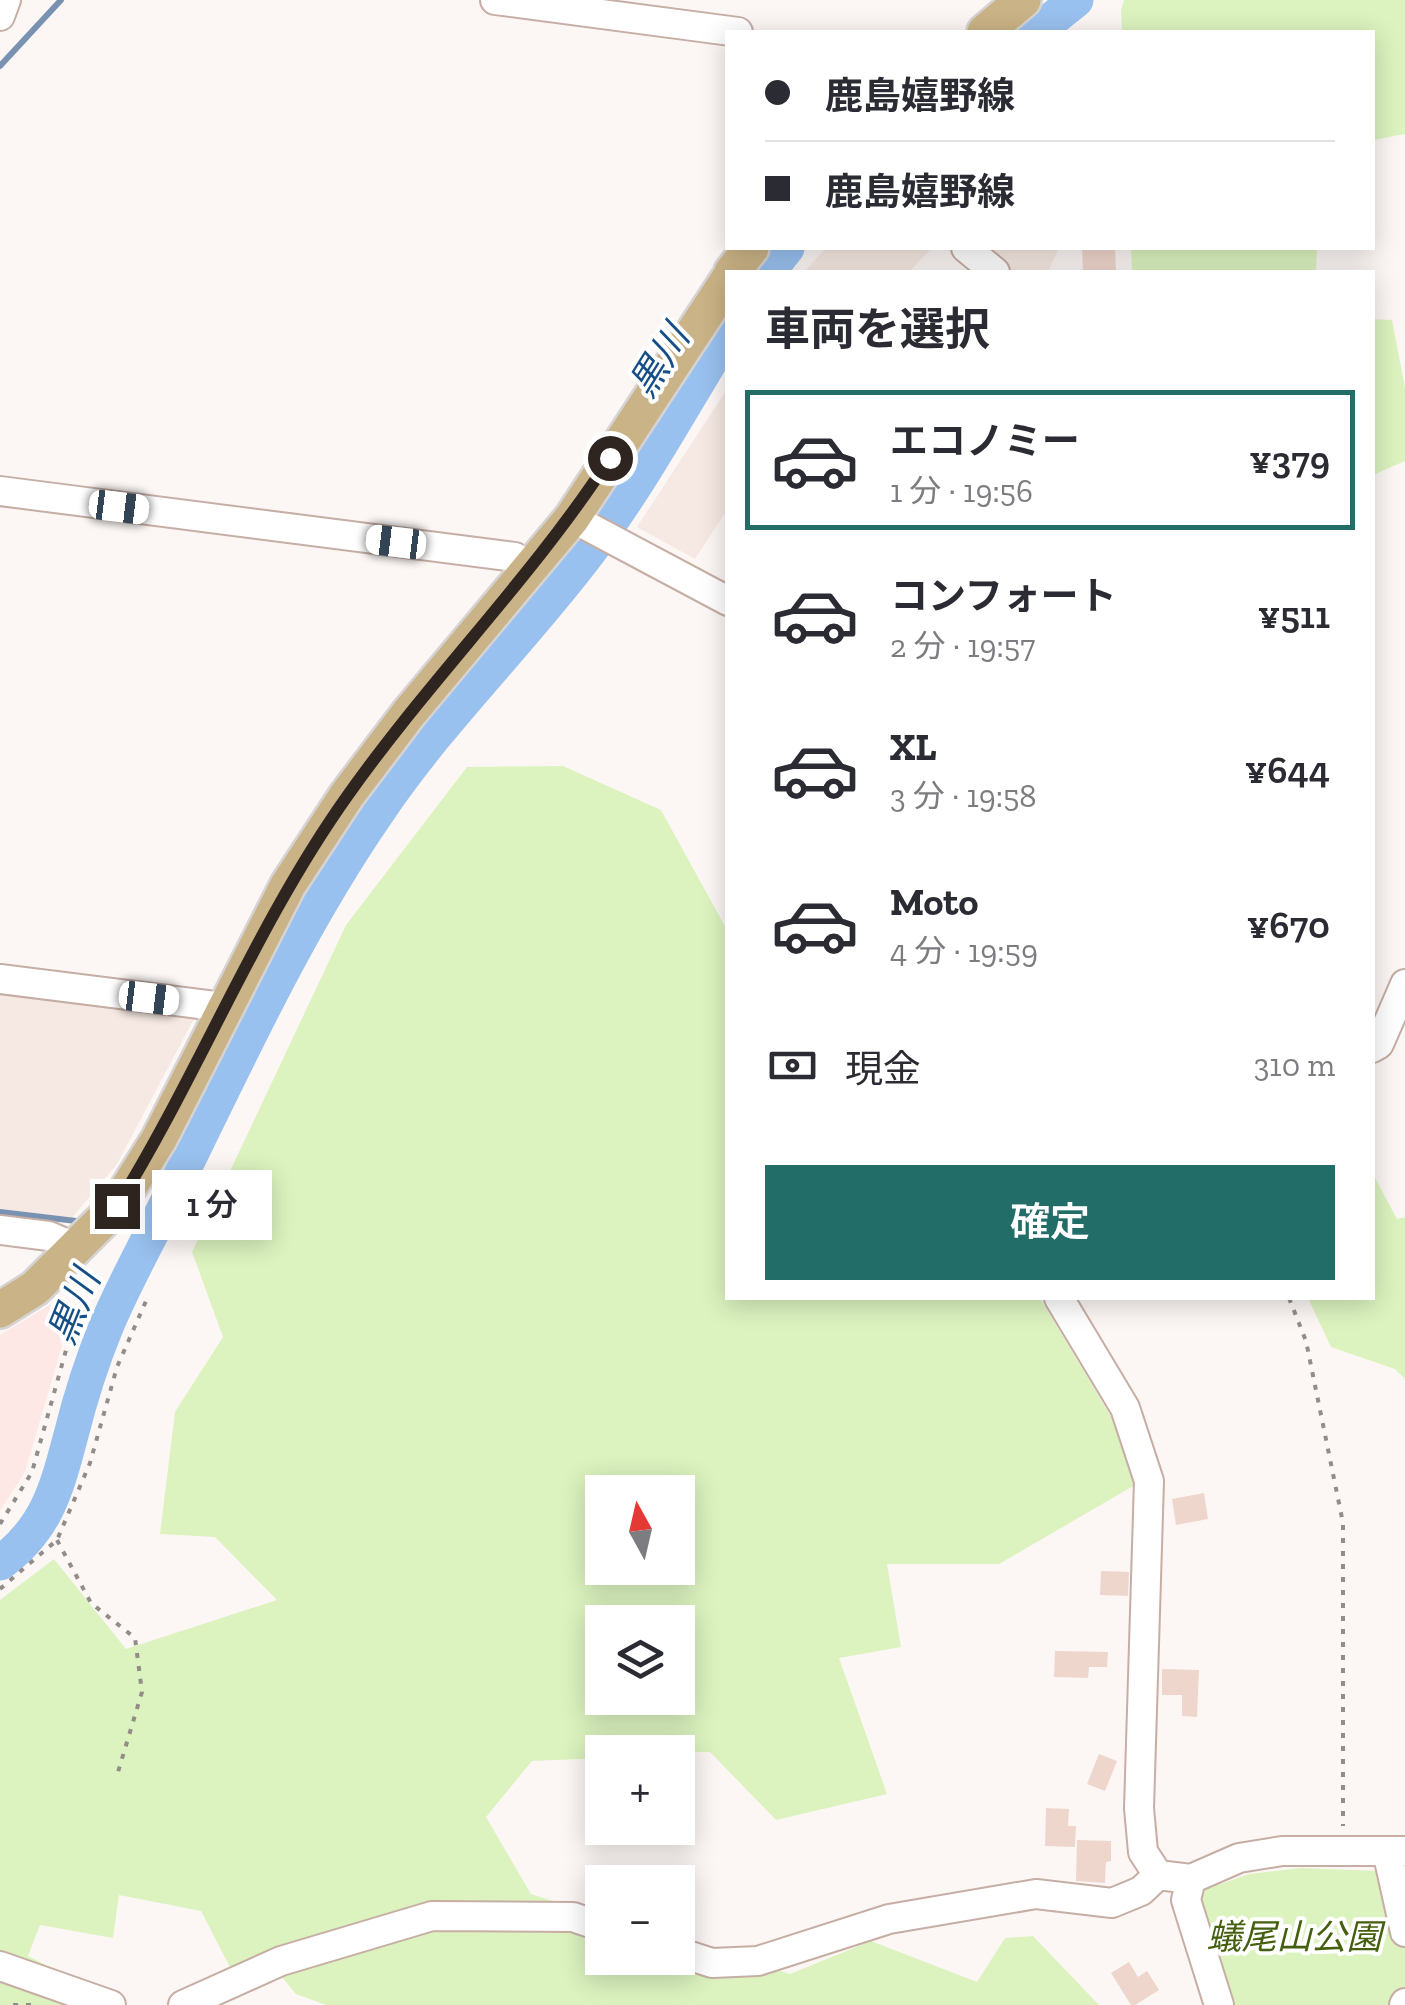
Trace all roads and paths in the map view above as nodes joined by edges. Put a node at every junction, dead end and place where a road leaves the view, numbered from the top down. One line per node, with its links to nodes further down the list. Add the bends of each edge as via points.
1 (6, 0): 4 (street)
2 (494, 0): 5 (street)
3 (1023, 0): 6 (main road)
4 (0, 16)
5 (725, 30)
6 (986, 30)
7 (749, 250): 9 (main road)
8 (968, 250): 10 (street)
9 (734, 270)
10 (993, 270)
11 (725, 285): 13 (main road)
12 (0, 492): 14 (street, via 516,557)
13 (572, 518): 14 (main road); 15 (street)
14 (528, 568): 18 (main road, via 348,795 288,885)
15 (725, 598)
16 (0, 979): 18 (street)
17 (1405, 984): 19 (street)
18 (224, 1007): 21 (main road, via 159,1139 117,1206)
19 (1375, 1046)
20 (0, 1230): 21 (street, via 49,1236)
21 (77, 1248): 22 (main road)
22 (35, 1288): 26 (main road); 27 (path, via 62,1308 68,1343 32,1472)
23 (1060, 1300): 33 (street, via 1124,1408 1150,1482 1138,1808 1143,1852)
24 (1290, 1300): 31 (path, via 1306,1342 1343,1523)
25 (146, 1301): 28 (path)
26 (0, 1310)
27 (0, 1524)
28 (57, 1540): 29 (path); 30 (path, via 90,1603 134,1638 142,1692)
29 (0, 1589)
30 (118, 1772)
31 (1343, 1851): 32 (street); 34 (street, via 1239,1858)
32 (1396, 1851): 36 (street)
33 (1158, 1875): 34 (street); 37 (street, via 1142,1891 1112,1903 1036,1894 889,1919 758,1961)
34 (1190, 1879): 43 (street, via 1186,1900)
35 (585, 1921): 42 (street, via 432,1916 281,1962)
36 (1405, 1932)
37 (695, 1958)
38 (0, 1966): 41 (street)
39 (13, 2005): 40 (path)
40 (32, 2005)
41 (111, 2005)
42 (182, 2005)
43 (1219, 2005)

